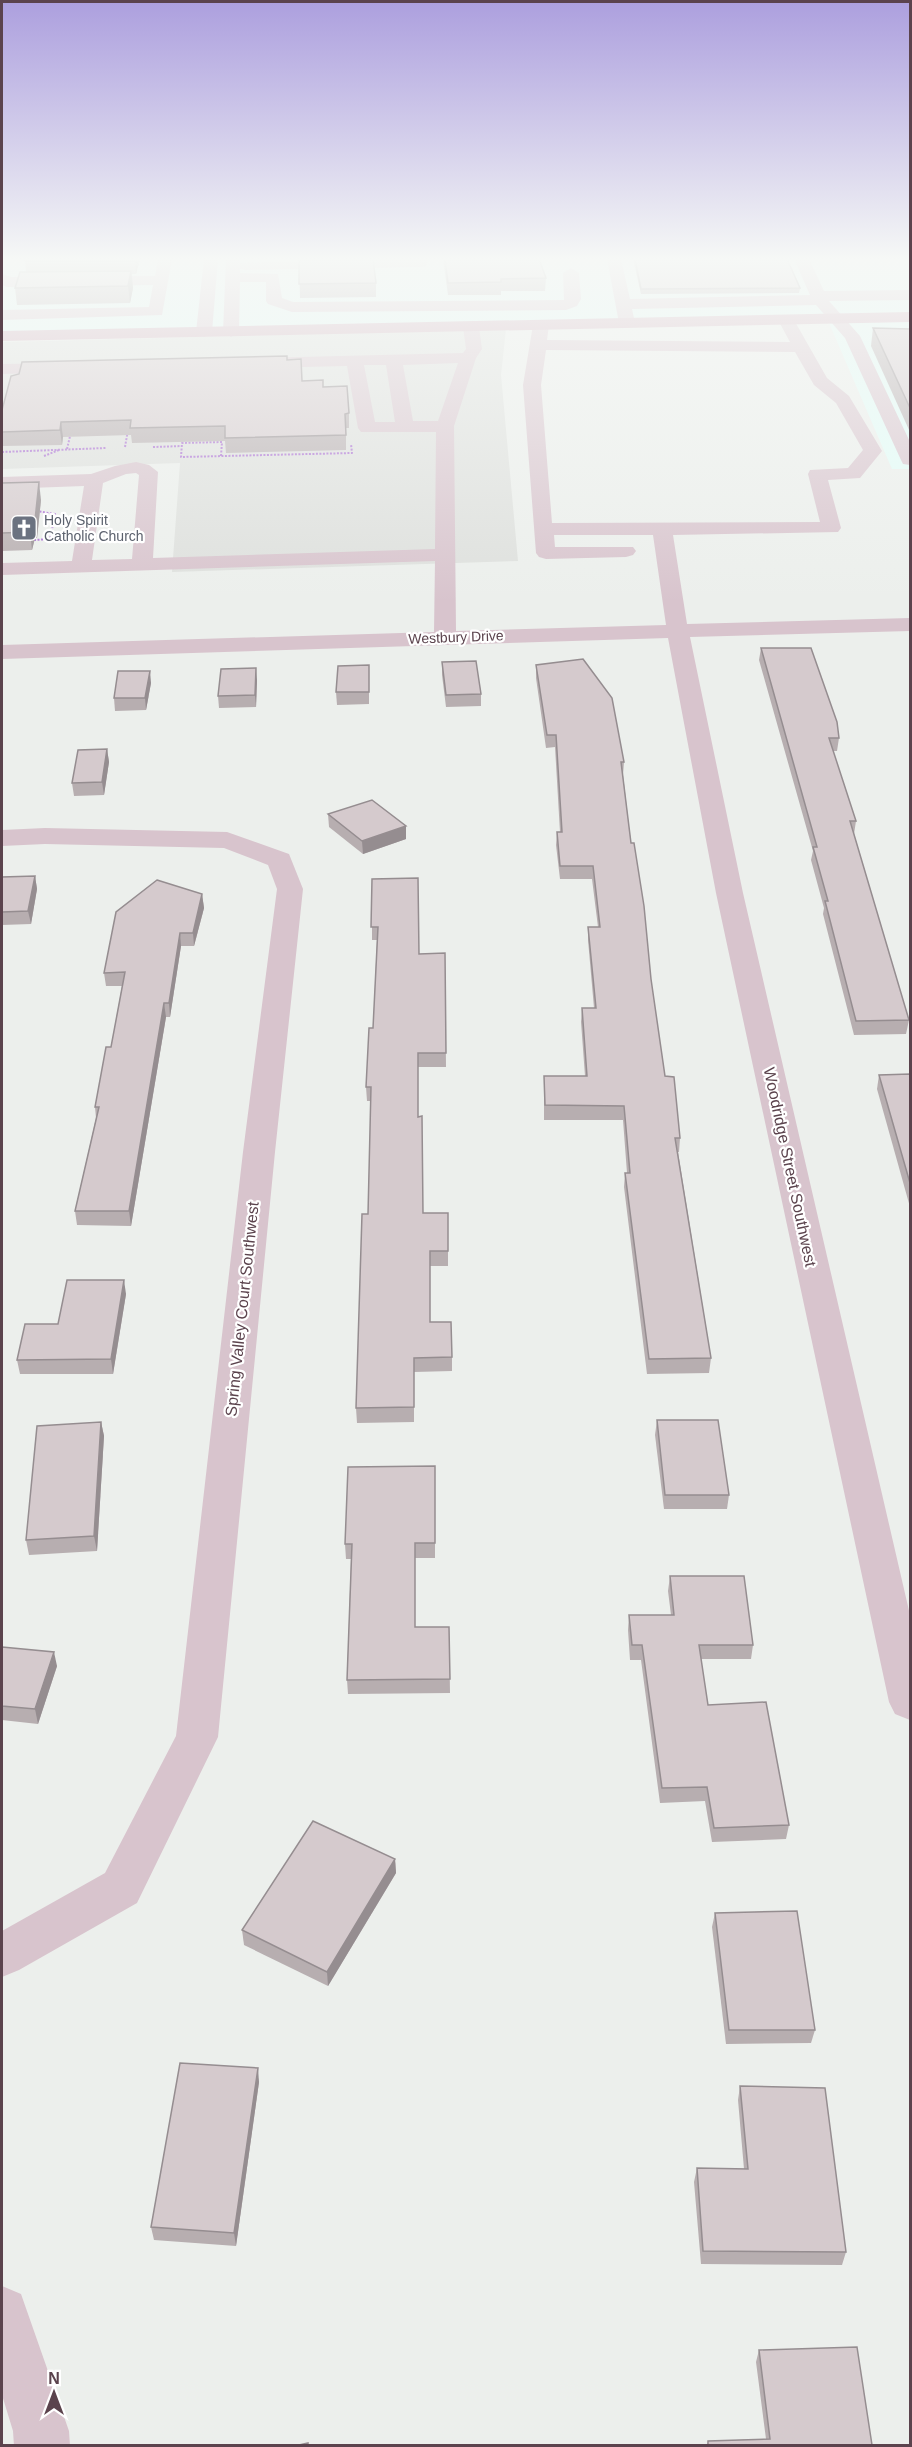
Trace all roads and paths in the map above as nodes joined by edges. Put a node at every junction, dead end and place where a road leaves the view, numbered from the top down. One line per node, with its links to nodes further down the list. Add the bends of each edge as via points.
1 (357, 373): 9 (street, via 367,428)
2 (396, 373): 9 (street)
3 (463, 373): 8 (street)
4 (534, 373): 31 (street, via 532,385)
5 (815, 373): 32 (street, via 843,400 873,451 853,474 817,474 831,528)
6 (869, 373): 27 (street)
7 (129, 426): 11 (path)
8 (445, 426): 9 (street); 35 (street)
9 (405, 427)
10 (71, 429): 14 (path)
11 (127, 434): 12 (path); 17 (path)
12 (133, 434)
13 (64, 435): 14 (path)
14 (70, 435): 22 (path)
15 (351, 442): 25 (path, via 352,453)
16 (182, 446): 19 (path); 26 (path, via 181,457); 26 (path, via 222,442)
17 (125, 447): 18 (path); 24 (path)
18 (134, 447)
19 (153, 447)
20 (113, 448): 22 (path)
21 (294, 448): 25 (path)
22 (67, 449): 23 (path)
23 (2, 452)
24 (123, 454)
25 (294, 454): 26 (path)
26 (221, 456)
27 (910, 460)
28 (94, 480): 29 (street); 36 (street, via 130,468 149,472); 37 (street)
29 (2, 483)
30 (29, 509): 33 (path, via 55,514)
31 (543, 529): 32 (street); 34 (street, via 546,553)
32 (662, 529): 34 (street, Woodridge Street Southwest)
33 (50, 539)
34 (664, 551): 40 (street, Woodridge Street Southwest)
35 (446, 555): 36 (street); 41 (street)
36 (142, 564): 37 (street)
37 (81, 566): 38 (street)
38 (2, 569)
39 (910, 624): 40 (street, Westbury Drive)
40 (676, 631): 41 (street, Westbury Drive); 44 (street, Woodridge Street Southwest, via 798,1209)
41 (445, 638): 42 (street, Westbury Drive)
42 (2, 652)
43 (2, 838): 45 (street, Spring Valley Court Southwest, via 227,840 280,860 290,889 197,1737 121,1888)
44 (910, 1702)
45 (2, 1954)
46 (2, 2313): 47 (street, via 41,2431)
47 (42, 2445)

